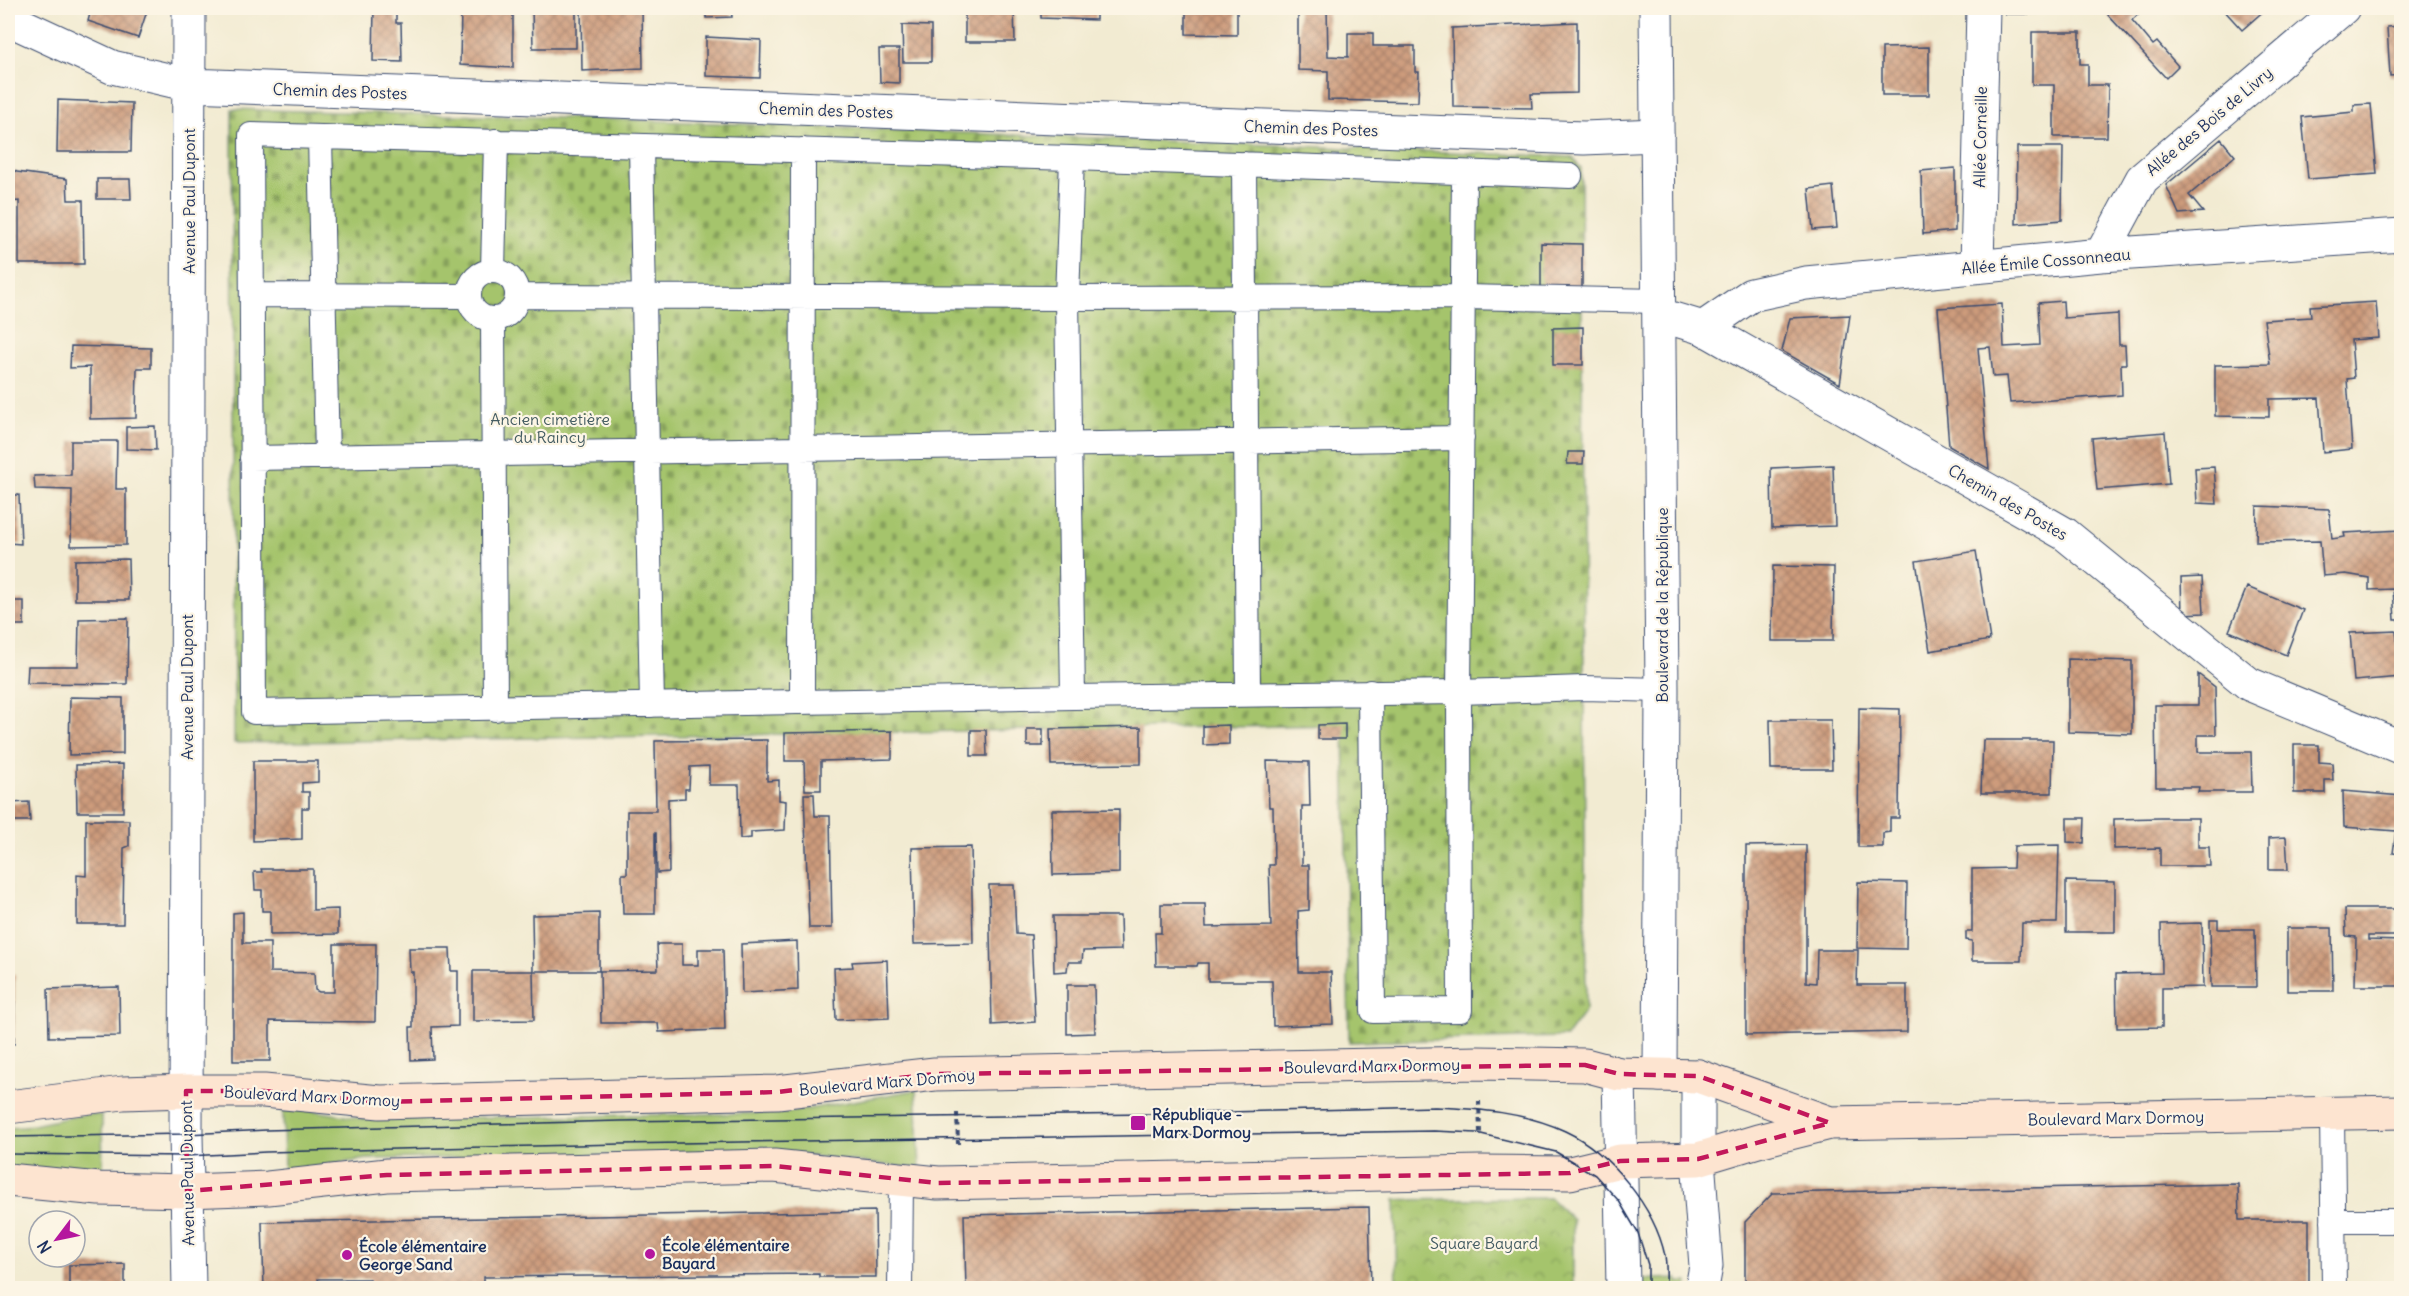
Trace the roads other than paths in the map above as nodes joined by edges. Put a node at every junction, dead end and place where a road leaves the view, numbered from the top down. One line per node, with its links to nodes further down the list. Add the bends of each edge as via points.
1 (189, 8): 6 (street, Avenue Paul Dupont)
2 (1656, 8): 7 (street, Boulevard de la République)
3 (1983, 8): 18 (street, Allée Corneille)
4 (2343, 8): 17 (street, Allée des Bois de Livry, via 2142,179)
5 (8, 17): 6 (street, Chemin des Postes, via 112,67)
6 (189, 85): 7 (street, Chemin des Postes, via 1584,138); 52 (street, Avenue Paul Dupont)
7 (1657, 135): 29 (street, Boulevard de la République)
8 (320, 137): 9 (lane); 20 (lane, via 251,135); 21 (lane)
9 (496, 141): 10 (lane); 19 (lane)
10 (641, 146): 11 (lane); 24 (lane)
11 (803, 150): 12 (lane); 25 (lane)
12 (1071, 158): 13 (lane); 27 (lane)
13 (1244, 164): 14 (lane); 28 (lane)
14 (1464, 173): 15 (lane); 26 (lane)
15 (1570, 176)
16 (2402, 235): 17 (street, Allée Émile Cossonneau)
17 (2101, 255): 18 (street, Allée Émile Cossonneau)
18 (1977, 266): 31 (street, Allée Émile Cossonneau, via 1806,283 1751,295)
19 (493, 271): 22 (lane, via 478,276); 23 (lane, via 510,278)
20 (252, 295): 21 (lane); 39 (lane)
21 (323, 295): 22 (lane); 38 (lane)
22 (469, 296): 30 (lane, via 476,312)
23 (517, 296): 24 (lane); 30 (lane, via 510,313)
24 (645, 297): 25 (lane); 36 (lane)
25 (802, 297): 27 (lane); 35 (lane)
26 (1464, 297): 28 (lane); 29 (lane); 32 (lane)
27 (1067, 298): 28 (lane); 34 (lane)
28 (1245, 298): 33 (lane)
29 (1660, 308): 31 (street, Chemin des Postes); 40 (street, Boulevard de la République)
30 (493, 319): 37 (lane)
31 (1703, 328): 48 (street, Chemin des Postes, via 2065,534 2249,684)
32 (1462, 438): 33 (lane); 42 (lane)
33 (1246, 442): 34 (lane); 43 (lane)
34 (1070, 445): 35 (lane); 44 (lane)
35 (802, 449): 36 (lane); 45 (lane)
36 (647, 452): 37 (lane); 46 (lane)
37 (493, 454): 38 (lane); 47 (lane)
38 (327, 457): 39 (lane)
39 (252, 458): 47 (lane, via 254,712)
40 (1662, 690): 42 (lane); 50 (street, Boulevard de la République)
41 (1370, 692): 42 (lane); 42 (lane, via 1373,1011 1460,1010); 43 (lane)
42 (1458, 692)
43 (1248, 694): 44 (lane)
44 (1073, 697): 45 (lane)
45 (802, 702): 46 (lane)
46 (652, 705): 47 (lane)
47 (495, 709)
48 (2402, 748)
49 (1619, 1074): 50 (main road, Boulevard Marx Dormoy); 52 (main road, Boulevard Marx Dormoy, via 1585,1065 1478,1063 935,1074 777,1092 380,1102 264,1091); 58 (street)
50 (1660, 1075): 51 (main road, Boulevard Marx Dormoy)
51 (1698, 1076): 56 (main road, Boulevard Marx Dormoy); 57 (street)
52 (186, 1090): 53 (main road, Boulevard Marx Dormoy, via 123,1093); 61 (street, Avenue Paul Dupont)
53 (8, 1107)
54 (2402, 1112): 55 (main road, Boulevard Marx Dormoy)
55 (2332, 1114): 56 (main road, Boulevard Marx Dormoy); 62 (lane)
56 (1830, 1123): 57 (main road, Boulevard Marx Dormoy)
57 (1698, 1159): 58 (main road, Boulevard Marx Dormoy); 67 (street, via 1706,1266)
58 (1620, 1161): 60 (main road, Boulevard Marx Dormoy, via 1570,1173 938,1183); 66 (street)
59 (8, 1180): 61 (main road, Boulevard Marx Dormoy, via 99,1189)
60 (901, 1180): 61 (main road, Boulevard Marx Dormoy, via 762,1166 387,1174 268,1188); 65 (lane)
61 (187, 1191): 64 (street, Avenue Paul Dupont)
62 (2333, 1221): 63 (lane); 68 (lane)
63 (2402, 1221)
64 (189, 1288)
65 (900, 1288)
66 (1623, 1288)
67 (1702, 1288)
68 (2334, 1288)

